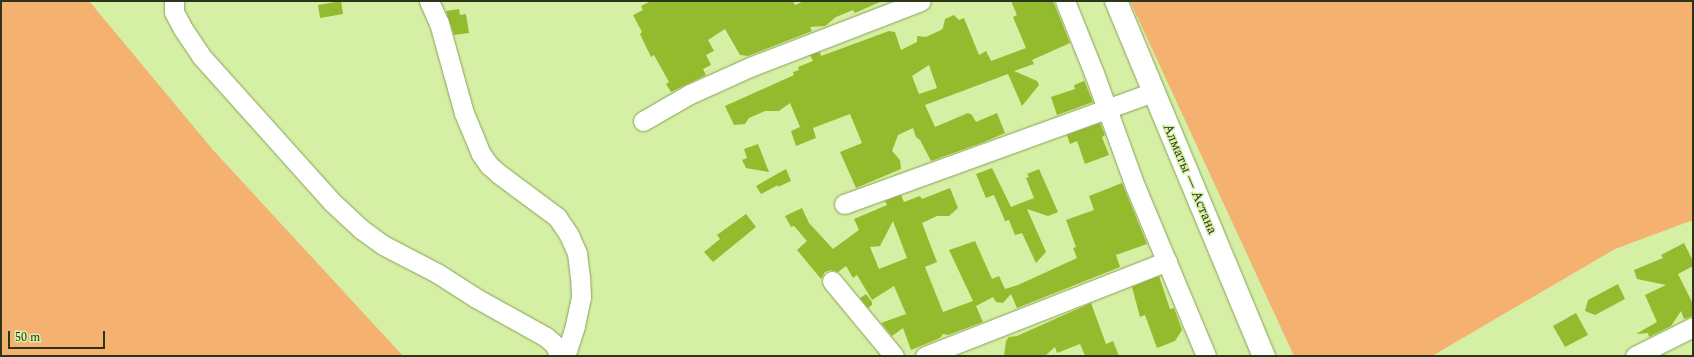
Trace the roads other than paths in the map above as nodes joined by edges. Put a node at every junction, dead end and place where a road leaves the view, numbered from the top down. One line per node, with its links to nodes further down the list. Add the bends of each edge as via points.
1 (174, 1): 13 (street, via 174,12 201,56 332,202 361,229 383,245 437,273 546,337 554,344)
2 (429, 1): 14 (street, via 439,23 464,113 481,154 488,165 499,174 557,216 577,253 581,297 575,326)
3 (921, 1): 8 (street, via 750,67 690,94)
4 (1065, 1): 7 (street, via 1097,80)
5 (1116, 1): 6 (highway, Алматы — Астана)
6 (1154, 92): 7 (street); 18 (highway, Алматы — Астана)
7 (1106, 110): 9 (street); 10 (street)
8 (643, 122)
9 (844, 204)
10 (1167, 261): 16 (street); 17 (street)
11 (832, 282): 15 (street)
12 (1693, 327): 19 (street)
13 (560, 356)
14 (564, 356)
15 (894, 356)
16 (925, 356)
17 (1206, 356)
18 (1264, 356)
19 (1635, 356)

